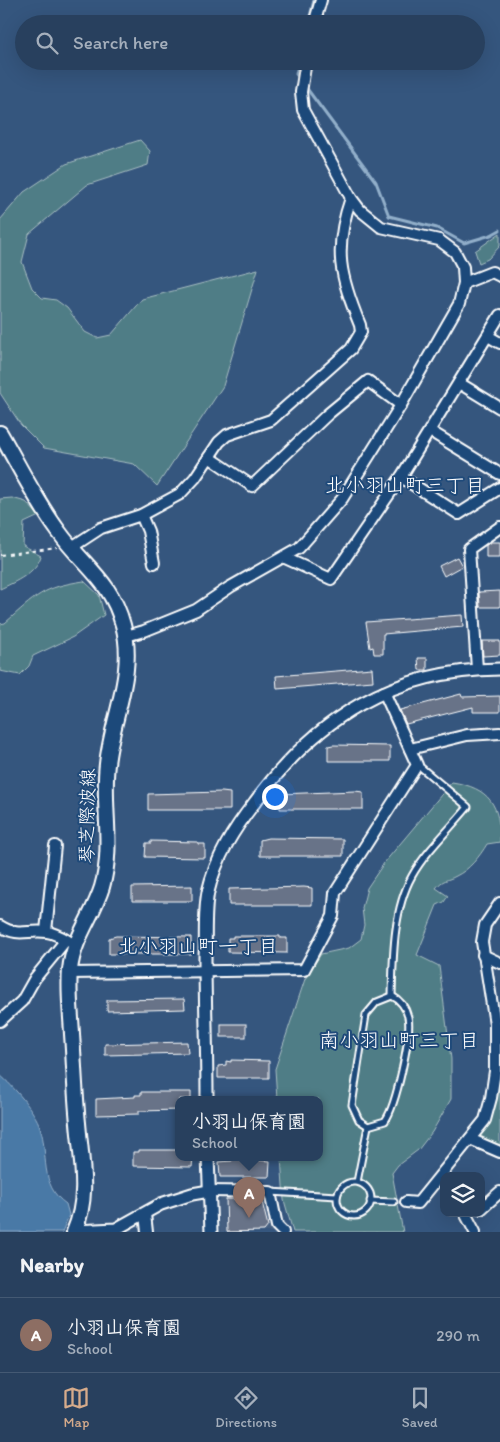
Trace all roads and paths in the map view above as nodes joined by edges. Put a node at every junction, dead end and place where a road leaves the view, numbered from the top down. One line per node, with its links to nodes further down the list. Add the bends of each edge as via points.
1 (321, 0): 2 (street)
2 (317, 15)
3 (305, 70): 4 (street, via 301,92 303,110)
4 (351, 198): 6 (street, via 381,227 439,240 455,252 463,267); 15 (street, via 343,220 340,262 360,325 357,341 271,420 227,435)
5 (500, 276): 6 (street, via 492,272)
6 (464, 283): 11 (street, via 459,304)
7 (500, 315): 8 (street)
8 (488, 336): 9 (street); 10 (street)
9 (500, 344)
10 (459, 383): 12 (street); 13 (street)
11 (401, 405): 15 (street, via 368,381 252,486); 23 (street, via 342,499 316,531)
12 (500, 408)
13 (430, 430): 16 (street); 17 (street)
14 (0, 433): 21 (main road, 琴芝際波線, via 46,514)
15 (209, 457): 19 (street, via 180,494)
16 (500, 474)
17 (401, 477): 18 (street, via 458,514); 23 (street, via 331,579)
18 (500, 488)
19 (141, 515): 21 (street, via 101,528); 24 (street, via 150,537)
20 (500, 527): 26 (street, via 469,549)
21 (72, 547): 22 (path); 25 (main road, 琴芝際波線, via 107,587)
22 (0, 555)
23 (285, 558): 25 (street, via 230,587 196,610)
24 (154, 563)
25 (126, 636): 36 (main road, 琴芝際波線, via 126,674 106,772 106,871 97,900)
26 (477, 669): 27 (street); 28 (street, via 412,681)
27 (500, 669)
28 (384, 692): 30 (street); 39 (street, via 328,724 295,752 233,831 208,893)
29 (500, 732): 30 (street, via 467,734)
30 (410, 749): 31 (street)
31 (417, 765): 39 (street, via 335,893 333,916 304,970); 41 (lane, via 468,807 421,863 407,888 395,944)
32 (55, 846): 35 (street)
33 (500, 903): 37 (street, via 485,925)
34 (0, 926): 35 (street, via 20,934)
35 (46, 931): 36 (street)
36 (70, 942): 40 (main road, 琴芝際波線); 42 (street, via 35,978 22,1001)
37 (483, 955): 38 (street); 43 (street)
38 (500, 963)
39 (205, 971): 40 (street); 44 (street)
40 (70, 973): 62 (main road, 琴芝際波線, via 76,1111 84,1188 81,1216)
41 (392, 996): 45 (lane, via 376,1002 366,1015 352,1105 359,1120); 45 (lane, via 404,1007 409,1025 396,1096 385,1121)
42 (1, 1019)
43 (497, 1025): 46 (street, via 491,1098 485,1120)
44 (207, 1096)
45 (368, 1126): 51 (lane)
46 (470, 1139): 47 (street); 49 (street)
47 (500, 1152)
48 (208, 1161): 52 (street)
49 (446, 1172)
50 (440, 1179): 58 (street, via 418,1202)
51 (357, 1182): 55 (lane, via 346,1183); 56 (lane, via 367,1188)
52 (209, 1191): 53 (street); 60 (street, via 176,1199); 64 (street)
53 (270, 1192): 55 (lane); 65 (street, via 277,1226)
54 (500, 1192): 59 (street)
55 (337, 1196): 56 (lane, via 338,1206 351,1215 362,1213)
56 (370, 1201): 57 (lane)
57 (394, 1202)
58 (406, 1202)
59 (485, 1205)
60 (145, 1214): 62 (street, via 116,1229); 63 (street)
61 (470, 1217): 66 (street)
62 (74, 1231)
63 (147, 1232)
64 (211, 1232)
65 (283, 1232)
66 (475, 1232)

